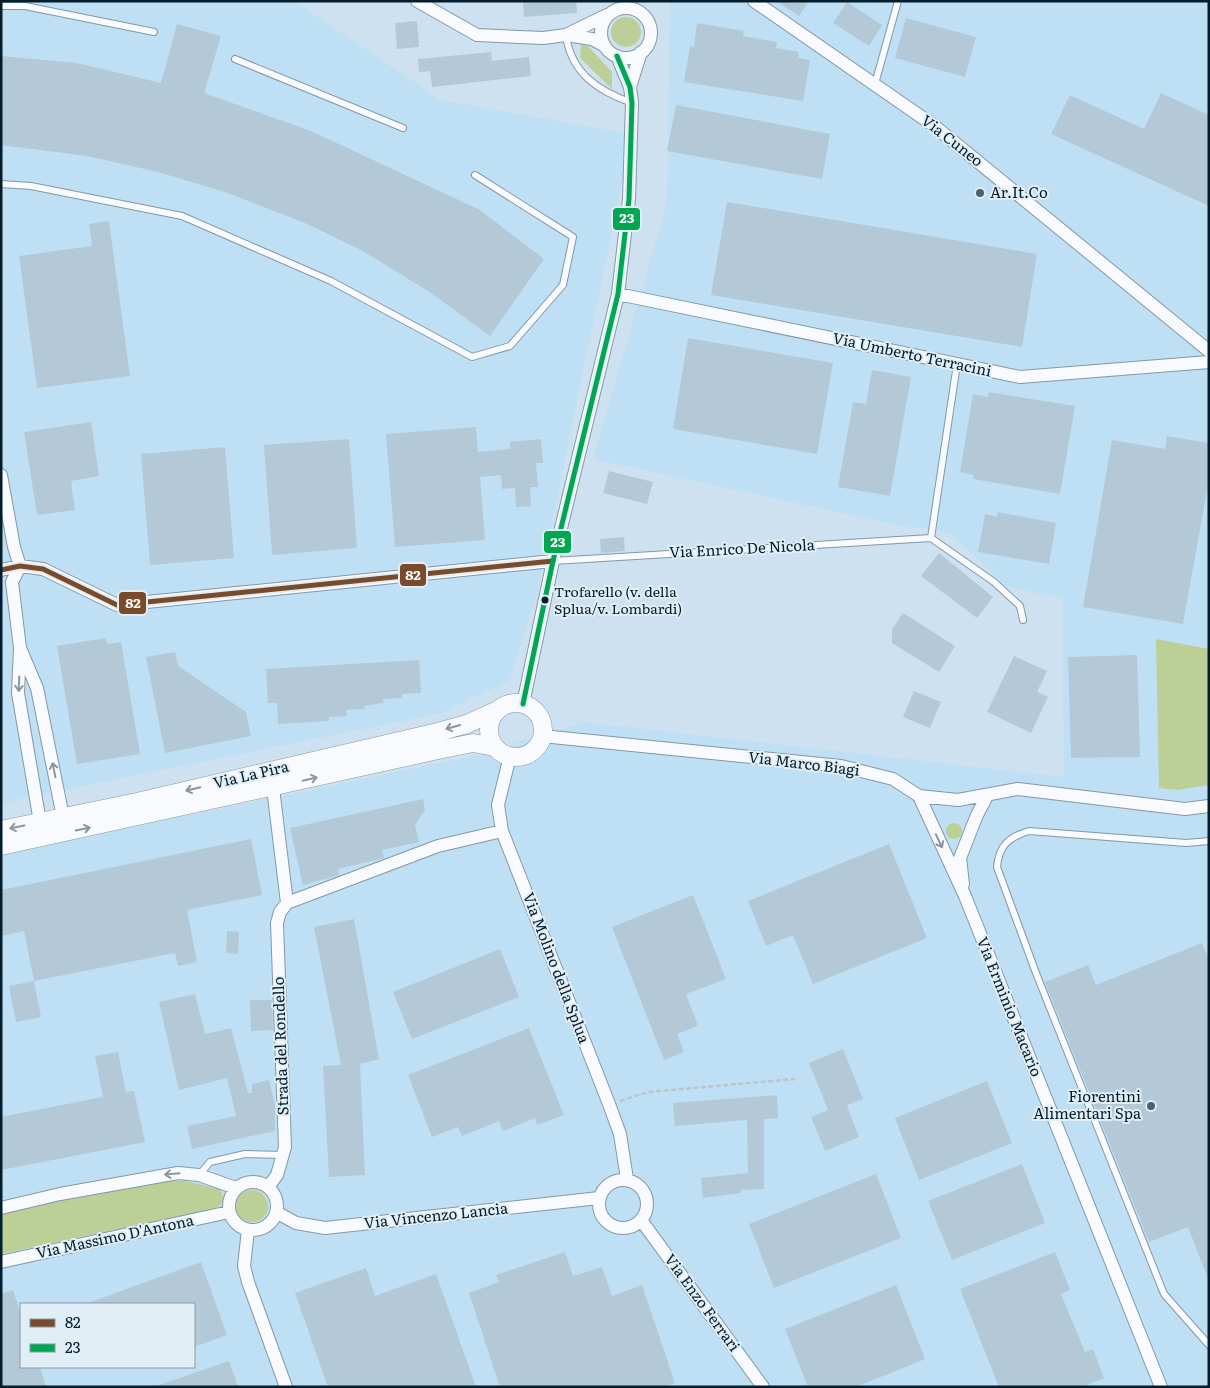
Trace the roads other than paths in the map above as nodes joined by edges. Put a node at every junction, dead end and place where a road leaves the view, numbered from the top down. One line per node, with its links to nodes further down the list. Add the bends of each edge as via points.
1 (417, 1): 10 (street, via 477,35)
2 (640, 1): 7 (street)
3 (754, 1): 15 (street, Via Cuneo)
4 (898, 1): 15 (lane)
5 (623, 4): 7 (street); 8 (street)
6 (1, 6): 9 (lane, via 25,6)
7 (644, 15): 12 (street, via 651,30 650,39)
8 (607, 16): 10 (street); 11 (street, via 601,30)
9 (154, 32)
10 (566, 36): 11 (street, via 592,39); 17 (lane, via 580,72 610,96)
11 (604, 46): 13 (street)
12 (641, 52): 13 (street, via 626,58); 16 (street)
13 (617, 56): 16 (street)
14 (235, 59): 18 (lane)
15 (875, 84): 22 (street, Via Cuneo, via 933,125)
16 (630, 87): 17 (street)
17 (632, 103): 21 (street, via 629,199)
18 (403, 128)
19 (476, 175): 20 (lane, via 573,237 563,285 510,346 472,357 331,281 182,216 30,186)
20 (1, 184)
21 (618, 294): 24 (street, Via Umberto Terracini); 27 (street)
22 (1209, 351)
23 (1209, 362): 24 (street, Via Umberto Terracini, via 1020,377)
24 (957, 364): 26 (lane)
25 (1, 475): 28 (street)
26 (931, 538): 27 (lane, Via Enrico De Nicola); 30 (lane, via 994,582 1020,606)
27 (553, 561): 28 (street, via 116,605 43,569); 32 (street)
28 (20, 566): 29 (street); 31 (street, via 12,582)
29 (1, 570)
30 (1023, 620)
31 (20, 648): 34 (street, via 38,688); 36 (street, one-way to 36, via 18,693)
32 (523, 704): 33 (street, via 514,703); 35 (street, via 531,707 541,720)
33 (498, 710): 37 (street, Via Molino della Splua, via 489,732); 42 (street, Via La Pira, one-way to 42, via 438,732)
34 (46, 734): 36 (street); 42 (street, one-way to 34)
35 (542, 736): 37 (street, via 534,750 519,756); 39 (street, Via Marco Biagi, via 841,766 893,779)
36 (26, 739): 43 (street)
37 (503, 751): 38 (street, Via La Pira, one-way to 37, via 473,743); 45 (street, Via Molino della Splua, via 498,805)
38 (273, 788): 47 (street, Via La Pira, one-way to 38); 49 (street)
39 (919, 796): 40 (street, Via Marco Biagi, via 958,800); 48 (street, Via Erminio Macario, one-way to 48)
40 (987, 796): 41 (street, Via Marco Biagi, via 1018,789 1185,809); 48 (street, via 960,858)
41 (1209, 806)
42 (63, 817): 43 (street, Via La Pira)
43 (40, 822): 44 (street, Via La Pira, one-way to 44)
44 (1, 830)
45 (502, 831): 49 (street, via 438,846); 52 (street, Via Molino della Splua, via 620,1134)
46 (1209, 840): 62 (lane, via 1186,843 1029,831 1004,843 998,854 997,866 1036,973 1164,1294)
47 (1, 846)
48 (965, 896): 65 (street, Via Erminio Macario)
49 (287, 903): 50 (street, Strada del Rondello, via 277,923)
50 (283, 1156): 51 (lane, via 245,1154 210,1162); 53 (street, Strada del Rondello, via 277,1175)
51 (199, 1175): 54 (street); 56 (street, one-way to 56, via 154,1176)
52 (627, 1180): 55 (street, via 612,1182); 59 (street, via 644,1192 647,1206)
53 (268, 1187): 54 (street, via 248,1182); 58 (street, via 276,1198)
54 (236, 1188): 57 (street, via 229,1199)
55 (599, 1198): 58 (street, Via Vincenzo Lancia, via 325,1228 296,1223); 59 (street, via 601,1214 612,1225 627,1228)
56 (1, 1208)
57 (229, 1212): 60 (street, via 236,1224); 61 (street, Via Massimo D'Antona)
58 (276, 1212): 60 (street, via 274,1219 263,1228)
59 (641, 1220): 64 (street, Via Enzo Ferrari)
60 (248, 1230): 63 (street, via 244,1258 248,1282)
61 (1, 1262)
62 (1209, 1345)
63 (286, 1387)
64 (763, 1387)
65 (1161, 1387)

